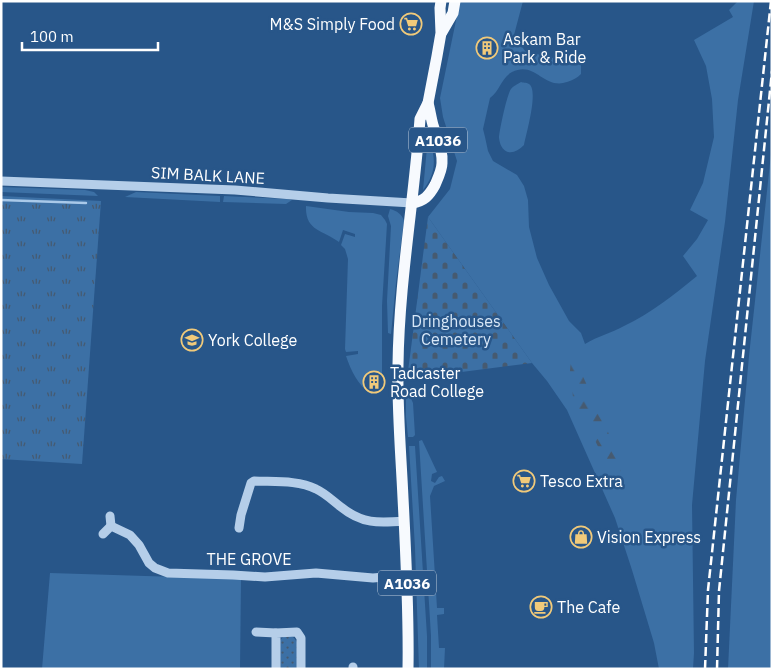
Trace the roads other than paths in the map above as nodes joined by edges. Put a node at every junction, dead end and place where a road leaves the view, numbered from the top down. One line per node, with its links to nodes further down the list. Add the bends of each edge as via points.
1 (441, 1): 3 (main road, A1036)
2 (455, 1): 3 (main road, A1036)
3 (441, 33): 4 (main road, A1036)
4 (428, 103): 6 (main road, A1036, via 420,119); 6 (main road, A1036, via 442,163 429,195 420,202)
5 (1, 181): 6 (street, SIM BALK LANE, via 235,190)
6 (412, 203): 8 (main road, A1036, via 402,287 398,365)
7 (110, 516): 9 (street)
8 (404, 521): 10 (street, via 370,522 352,516 315,488 287,482 254,481); 12 (main road, A1036)
9 (111, 526): 11 (street); 12 (street, THE GROVE, via 130,535 155,568 168,572 265,577 316,573 373,578)
10 (239, 528)
11 (102, 534)
12 (406, 575): 17 (main road, A1036)
13 (256, 632): 14 (street)
14 (276, 633): 15 (street); 16 (street, via 297,632 300,635)
15 (276, 669)
16 (301, 669)
17 (408, 669)

